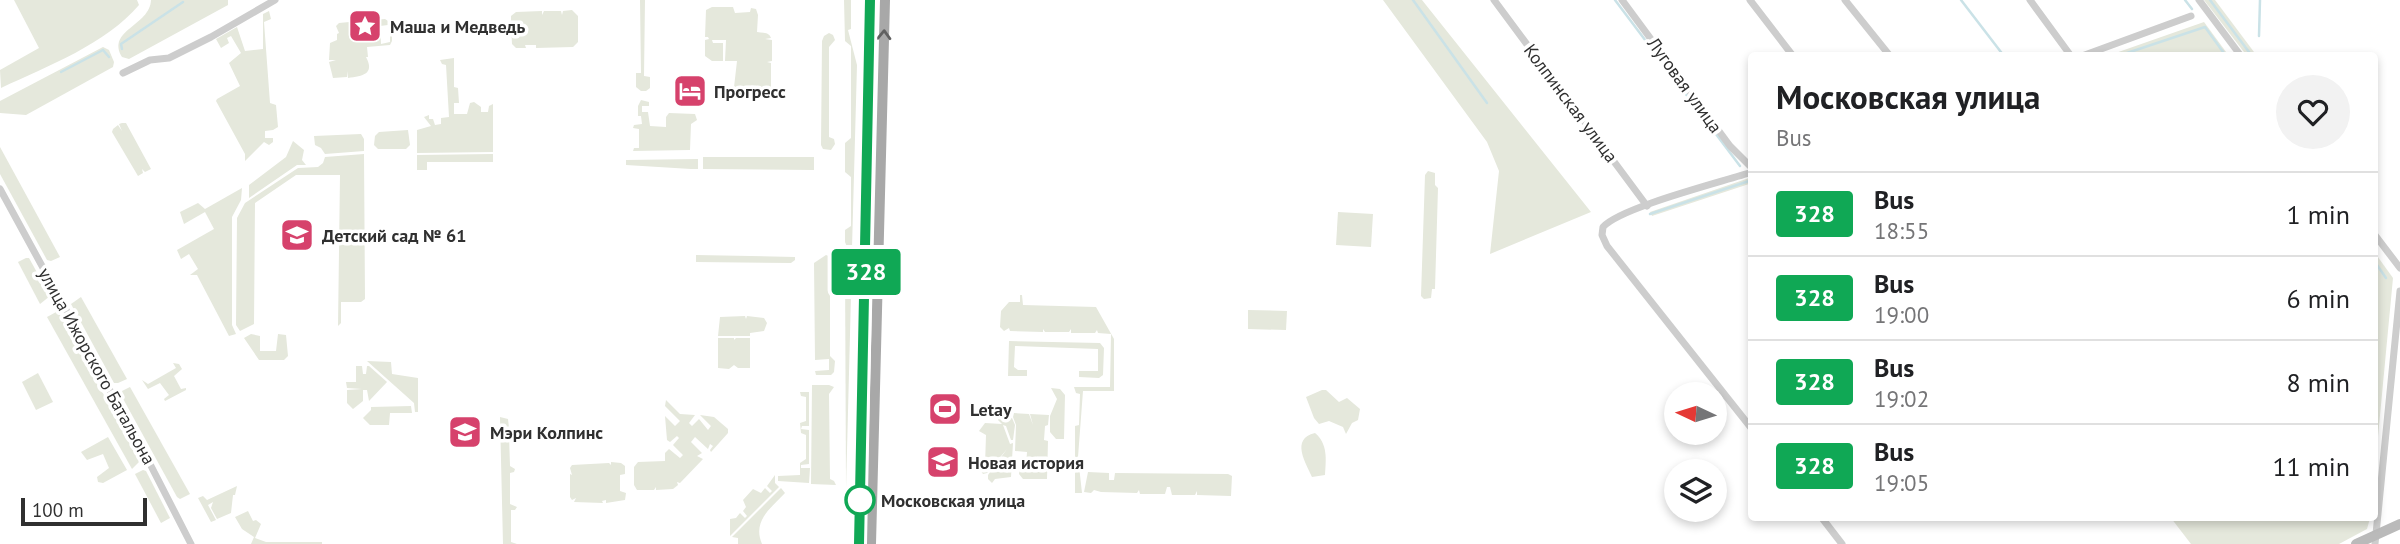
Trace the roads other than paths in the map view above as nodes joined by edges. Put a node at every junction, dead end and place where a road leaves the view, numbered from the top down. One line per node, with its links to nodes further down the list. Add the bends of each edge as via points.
1 (275, 0): 16 (street, via 169,58 150,60)
2 (870, 0): 31 (main road)
3 (885, 0): 32 (main road, one-way to 3)
4 (1494, 0): 20 (street, Колпинская улица)
5 (1622, 0): 17 (street, Луговая улица)
6 (1750, 0): 11 (street)
7 (1845, 0): 12 (street)
8 (2030, 0): 13 (street)
9 (2199, 0): 15 (street)
10 (2191, 16): 14 (street)
11 (1790, 52)
12 (1887, 52)
13 (2068, 52)
14 (2093, 52)
15 (2238, 52)
16 (123, 73)
17 (1748, 166)
18 (1748, 171): 20 (street)
19 (0, 190): 30 (street, улица Ижорского Батальона)
20 (1647, 205): 24 (street, via 1607,222 1602,235 1605,243)
21 (2378, 239): 22 (street)
22 (2400, 268)
23 (2400, 291): 25 (street)
24 (1748, 424)
25 (2378, 509)
26 (1824, 521): 33 (street)
27 (2377, 521): 29 (street)
28 (2400, 524): 29 (street)
29 (2375, 539): 34 (street)
30 (191, 544)
31 (859, 544)
32 (871, 544)
33 (1842, 544)
34 (2356, 544)

